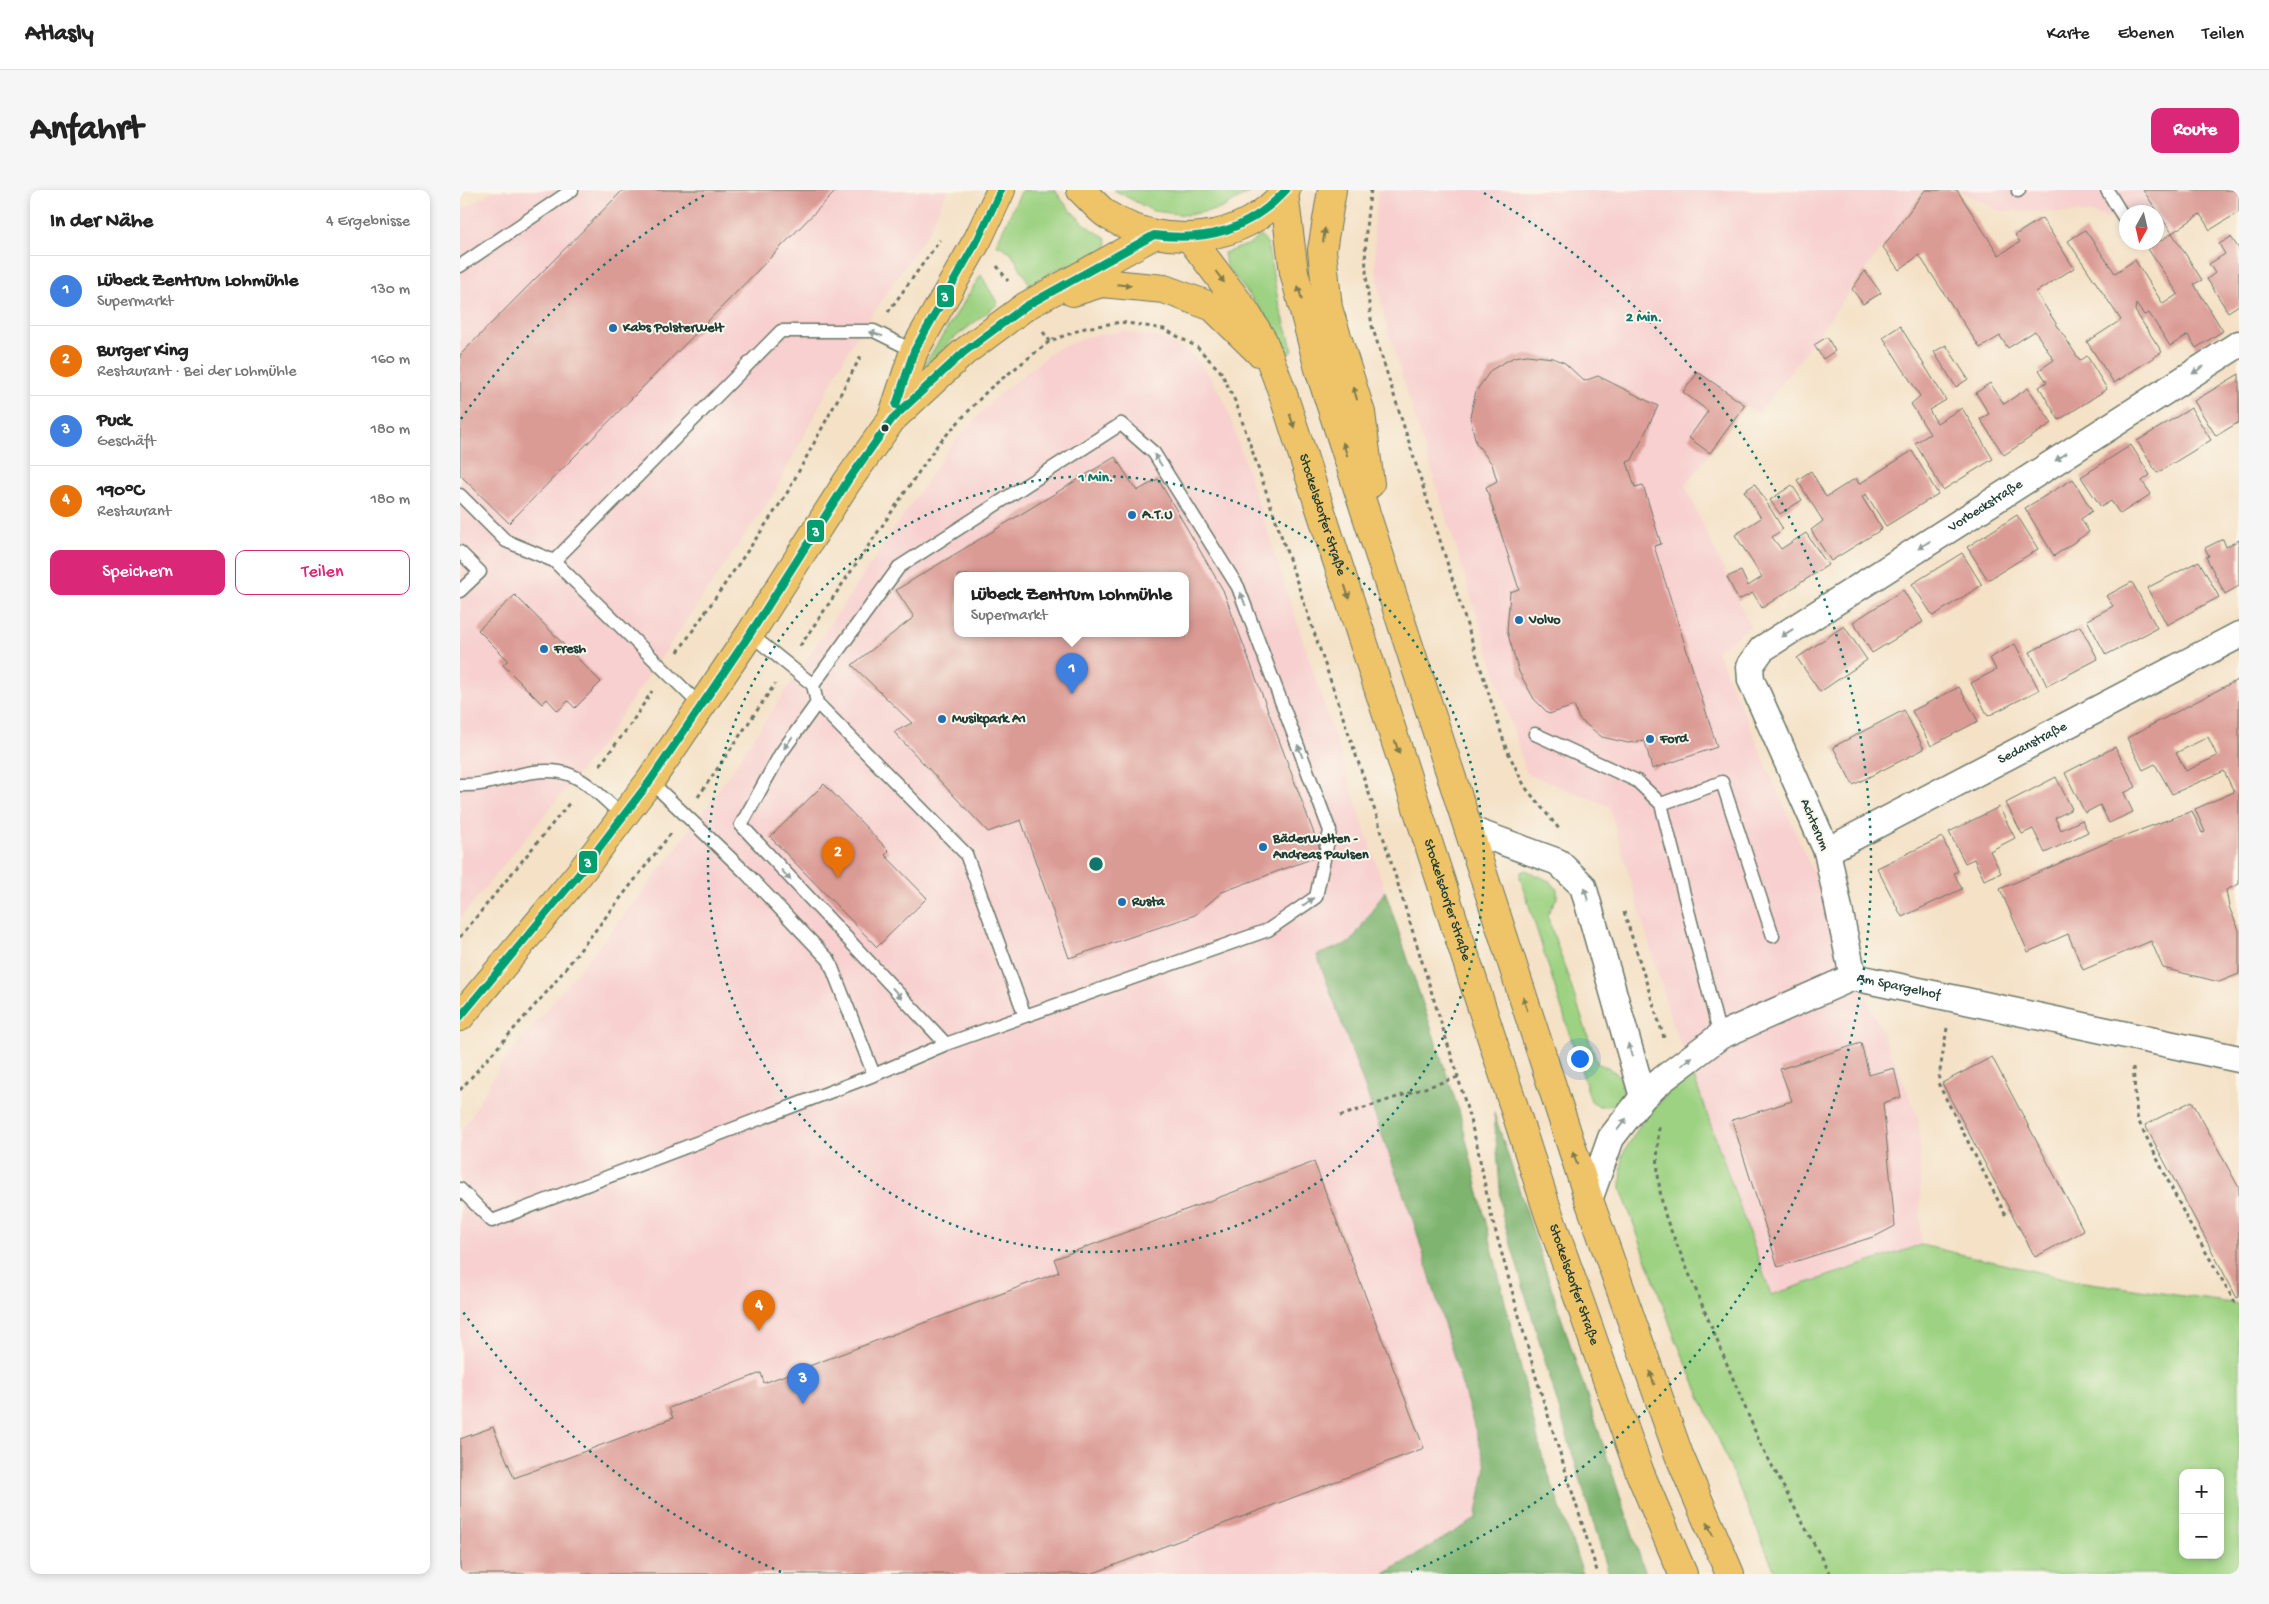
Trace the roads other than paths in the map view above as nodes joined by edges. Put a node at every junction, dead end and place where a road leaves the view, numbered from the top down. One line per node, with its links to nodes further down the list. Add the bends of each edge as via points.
1 (572, 190): 10 (lane)
2 (1001, 190): 13 (main road, via 978,239)
3 (1081, 190): 8 (main road, via 1108,215)
4 (1332, 190): 17 (main road, one-way to 4, via 1361,414 1328,308 1322,250)
5 (2107, 190): 7 (lane)
6 (1285, 192): 9 (main road, via 1259,215 1234,228); 17 (main road, one-way to 6, via 1319,370 1294,272)
7 (2119, 210)
8 (1154, 235): 9 (main road); 11 (main road)
9 (1190, 238): 14 (main road, Stockelsdorfer Straße, one-way to 14, via 1245,311 1263,341)
10 (460, 266)
11 (1026, 306): 14 (main road, one-way to 14, via 1102,283 1164,290 1213,307 1259,352); 15 (main road, via 964,352)
12 (2239, 344): 23 (street, Vorbeckstraße, one-way to 23, via 1762,649 1750,666)
13 (914, 351): 15 (main road); 19 (lane, one-way to 19, via 874,332 781,331)
14 (1282, 392): 45 (main road, Stockelsdorfer Straße, one-way to 45, via 1548,1212 1640,1473)
15 (892, 419): 21 (main road, via 847,482)
16 (460, 494): 19 (lane, via 506,541)
17 (1377, 545): 32 (main road)
18 (460, 552): 20 (lane, via 480,572)
19 (554, 561): 26 (lane)
20 (460, 591)
21 (750, 634): 24 (lane); 26 (main road)
22 (2239, 636): 33 (street, Sedanstraße)
23 (1751, 680): 33 (street, Achterum)
24 (813, 685): 25 (lane); 36 (lane, one-way to 24, via 1268,930 1316,897 1330,830 1238,587 1154,454 1121,424 899,567)
25 (817, 703): 36 (lane, via 966,854); 39 (lane, one-way to 39, via 781,753 740,825)
26 (702, 707): 28 (main road)
27 (1535, 734): 30 (lane, via 1637,781)
28 (650, 781): 31 (main road); 41 (lane, via 829,960)
29 (460, 785): 31 (lane, via 476,786 548,770 570,774 586,783)
30 (1661, 804): 34 (lane, via 1722,782); 38 (lane)
31 (623, 816): 37 (main road)
32 (1468, 829): 42 (street, one-way to 32, via 1583,886 1558,862); 44 (main road, one-way to 32)
33 (1827, 851): 35 (street, Achterum)
34 (1773, 936)
35 (1853, 977): 38 (street, Am Spargelhof); 40 (street, Am Spargelhof)
36 (1025, 1016): 39 (lane)
37 (460, 1017)
38 (1715, 1039): 42 (street, Am Spargelhof, one-way to 38)
39 (946, 1044): 41 (lane)
40 (2239, 1060)
41 (874, 1075): 43 (lane, via 492,1221)
42 (1643, 1097): 44 (street, Am Spargelhof, one-way to 42, via 1611,1138)
43 (460, 1189)
44 (1589, 1200): 46 (main road, one-way to 44, via 1679,1455)
45 (1683, 1574)
46 (1730, 1574)

